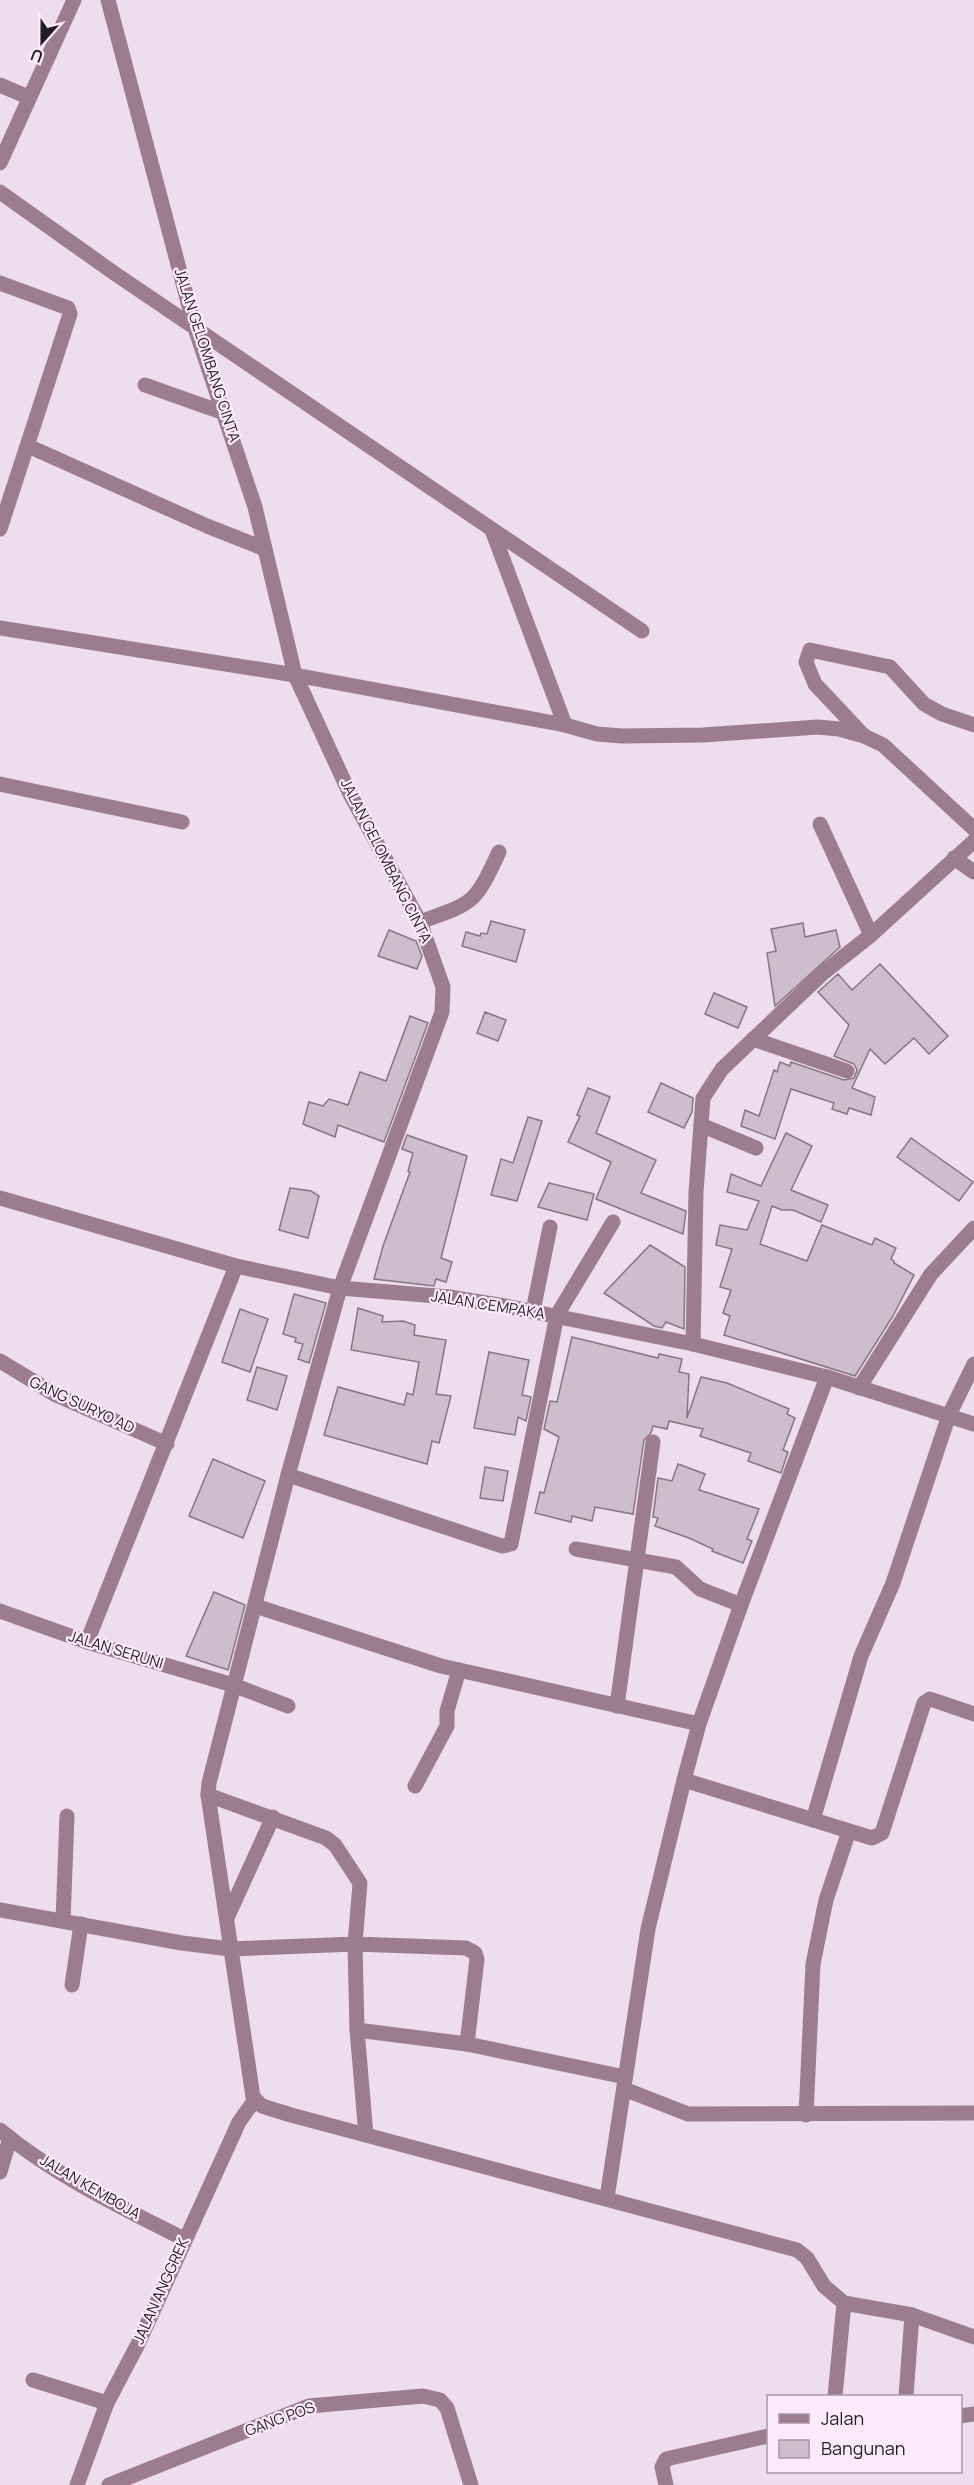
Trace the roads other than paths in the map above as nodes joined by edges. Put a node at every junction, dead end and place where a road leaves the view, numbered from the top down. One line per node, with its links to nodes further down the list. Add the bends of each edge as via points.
1 (74, 0): 4 (street)
2 (108, 0): 8 (street, JALAN GELOMBANG CINTA)
3 (0, 85): 4 (street)
4 (28, 97): 5 (street)
5 (0, 163)
6 (0, 192): 8 (street)
7 (0, 283): 11 (street, via 70,312)
8 (194, 325): 10 (street, JALAN GELOMBANG CINTA); 13 (street)
9 (145, 385): 10 (street)
10 (224, 413): 14 (street, JALAN GELOMBANG CINTA)
11 (28, 446): 12 (street); 14 (street)
12 (0, 529)
13 (492, 530): 16 (street); 18 (street)
14 (265, 549): 17 (street, JALAN GELOMBANG CINTA)
15 (0, 628): 17 (street)
16 (642, 631)
17 (295, 675): 18 (street); 29 (street, JALAN GELOMBANG CINTA, via 351,796)
18 (565, 725): 20 (street, via 622,736 818,727)
19 (974, 725): 20 (street, via 924,704 890,668 810,650 806,662 815,684)
20 (864, 736): 24 (street, via 883,745)
21 (0, 784): 22 (street)
22 (182, 822)
23 (820, 824): 30 (street)
24 (974, 829)
25 (974, 841): 27 (street)
26 (499, 852): 29 (street, via 473,900)
27 (954, 858): 28 (street); 30 (street)
28 (974, 872)
29 (420, 922): 40 (street, JALAN GELOMBANG CINTA, via 443,987 442,1012)
30 (871, 935): 31 (street, via 823,973)
31 (753, 1039): 32 (street); 33 (street, via 712,1080 703,1098)
32 (847, 1071)
33 (701, 1125): 34 (street); 43 (street)
34 (756, 1148)
35 (0, 1198): 39 (street, JALAN CEMPAKA)
36 (613, 1222): 42 (street)
37 (549, 1227): 41 (street)
38 (974, 1228): 47 (street, via 931,1274)
39 (236, 1266): 40 (street, JALAN CEMPAKA); 51 (street)
40 (340, 1288): 41 (street, JALAN CEMPAKA, via 449,1297); 52 (street, JALAN GELOMBANG CINTA)
41 (533, 1311): 42 (street, JALAN CEMPAKA)
42 (557, 1315): 43 (street, JALAN CEMPAKA); 52 (street, via 511,1544 502,1545)
43 (693, 1344): 46 (street, JALAN CEMPAKA)
44 (0, 1361): 51 (street, GANG SURYO AD, via 56,1395)
45 (974, 1364): 48 (street)
46 (827, 1377): 47 (street, JALAN CEMPAKA); 55 (street)
47 (859, 1388): 48 (street, JALAN CEMPAKA)
48 (949, 1415): 49 (street, JALAN CEMPAKA); 70 (street, via 893,1583 861,1656)
49 (974, 1424)
50 (653, 1442): 54 (street)
51 (167, 1444): 58 (street)
52 (288, 1475): 56 (street, JALAN GELOMBANG CINTA)
53 (576, 1549): 54 (street)
54 (636, 1559): 55 (street, via 675,1567 700,1589); 62 (street)
55 (741, 1605): 64 (street)
56 (255, 1606): 59 (street); 60 (street, JALAN GELOMBANG CINTA)
57 (0, 1611): 58 (street, JALAN SERUNI)
58 (87, 1642): 60 (street, JALAN SERUNI)
59 (459, 1670): 62 (street); 66 (street, via 447,1711 447,1726)
60 (234, 1685): 61 (street, JALAN SERUNI); 67 (street, JALAN GELOMBANG CINTA)
61 (288, 1706)
62 (617, 1706): 64 (street)
63 (974, 1714): 71 (street, via 927,1700 882,1833 872,1838)
64 (699, 1724): 65 (street)
65 (684, 1780): 70 (street); 81 (street, via 648,1929)
66 (415, 1786)
67 (208, 1795): 69 (street); 73 (street)
68 (67, 1816): 74 (street)
69 (273, 1817): 73 (street); 76 (street, via 331,1841 354,1871 360,1883)
70 (813, 1820): 71 (street)
71 (849, 1830): 84 (street, via 826,1899 813,1964)
72 (0, 1910): 74 (street)
73 (226, 1919): 77 (street)
74 (63, 1921): 75 (street)
75 (81, 1924): 77 (street); 78 (street)
76 (355, 1944): 77 (street); 79 (street); 80 (street, via 466,1948 475,1953)
77 (230, 1948): 82 (street)
78 (72, 1985)
79 (357, 2030): 80 (street); 86 (street)
80 (467, 2044): 81 (street)
81 (625, 2083): 84 (street, via 688,2114); 88 (street)
82 (254, 2101): 86 (street); 89 (street, JALAN ANGGREK, via 239,2122)
83 (974, 2113): 84 (street)
84 (806, 2115)
85 (5, 2134): 87 (street); 89 (street, JALAN KEMBOJA, via 120,2207)
86 (366, 2135): 88 (street)
87 (0, 2172)
88 (607, 2198): 90 (street, via 797,2250 807,2258 824,2286)
89 (184, 2239): 96 (street, JALAN ANGGREK)
90 (844, 2303): 91 (street); 94 (street)
91 (912, 2315): 92 (street); 95 (street)
92 (974, 2337)
93 (33, 2380): 96 (street)
94 (836, 2395)
95 (906, 2395)
96 (107, 2403): 98 (street, JALAN ANGGREK)
97 (767, 2436): 101 (street, via 666,2459 662,2467)
98 (77, 2485)
99 (109, 2485): 100 (street, GANG POS, via 309,2406 423,2396 440,2400 447,2408)
100 (471, 2485)
101 (666, 2485)

